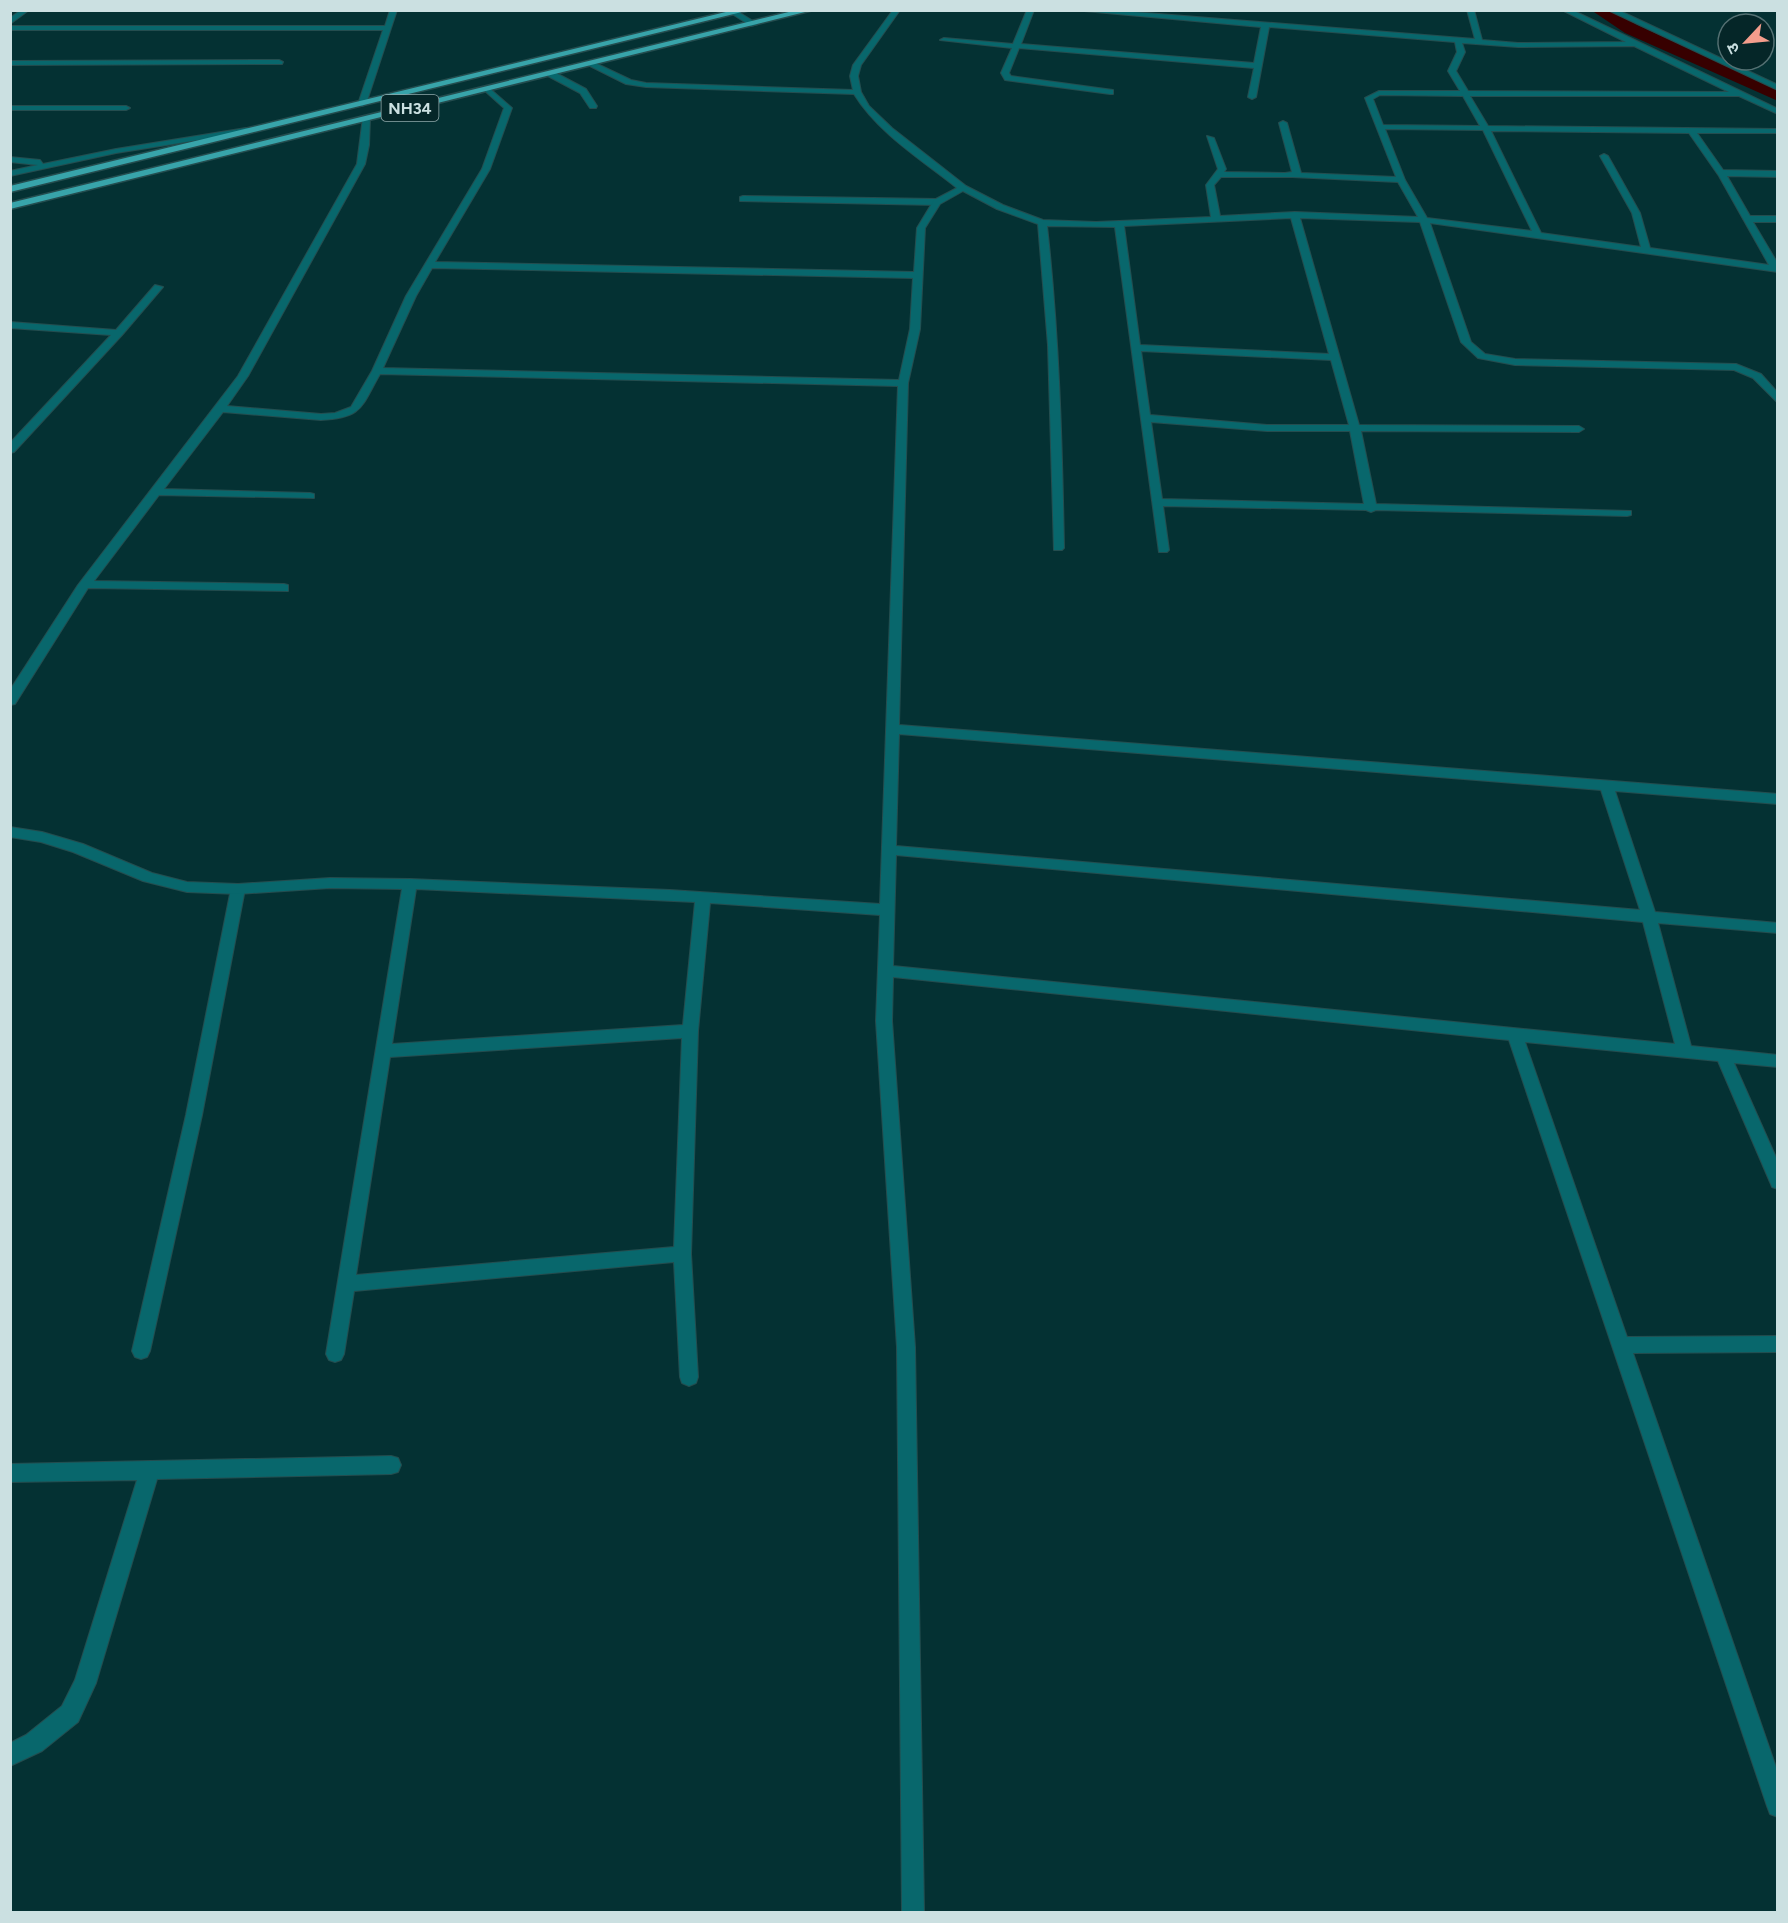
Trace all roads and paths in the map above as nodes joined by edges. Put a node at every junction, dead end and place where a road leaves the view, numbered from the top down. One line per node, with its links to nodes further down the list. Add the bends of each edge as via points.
1 (26, 10): 12 (street)
2 (394, 10): 16 (street)
3 (746, 10): 11 (highway, NH34)
4 (809, 10): 13 (highway, NH34)
5 (897, 10): 31 (street, via 857,65)
6 (1031, 10): 21 (street)
7 (1076, 10): 14 (street)
8 (1470, 10): 19 (street)
9 (1565, 10): 20 (street)
10 (1611, 10): 28 (street)
11 (731, 12): 13 (street); 36 (highway, NH34)
12 (10, 22)
13 (754, 24): 24 (highway, NH34)
14 (1265, 27): 18 (street); 25 (street)
15 (10, 28): 16 (street)
16 (386, 28): 36 (street)
17 (944, 40): 21 (street)
18 (1458, 41): 19 (street); 33 (street, via 1461,52 1452,71)
19 (1479, 42): 20 (street, via 1537,46)
20 (1634, 44): 34 (street)
21 (1017, 45): 25 (street); 32 (street, via 1005,73 1008,78)
22 (279, 62): 23 (street)
23 (10, 63)
24 (590, 64): 26 (highway, NH34); 31 (street, via 629,82 646,85)
25 (1259, 66): 35 (street)
26 (551, 74): 30 (highway, NH34); 37 (street, via 583,91)
27 (1769, 75): 28 (street)
28 (1751, 76): 29 (street)
29 (1778, 88)
30 (488, 89): 41 (highway, NH34); 72 (street, via 508,108 507,116 486,169)
31 (857, 92): 58 (street, via 889,130)
32 (1110, 92)
33 (1463, 93): 34 (street); 44 (street, via 1372,95 1369,102); 45 (street)
34 (1739, 94): 40 (street)
35 (1252, 97)
36 (362, 104): 43 (highway, NH34)
37 (593, 106)
38 (10, 108): 39 (street)
39 (126, 108)
40 (1778, 112)
41 (366, 119): 62 (highway, NH34); 83 (street, via 361,164 267,334)
42 (1283, 123): 56 (street, via 1298,171)
43 (273, 126): 51 (street); 59 (highway, NH34)
44 (1380, 127): 45 (street); 57 (street)
45 (1485, 127): 47 (street); 70 (street)
46 (1778, 131): 47 (street)
47 (1693, 132): 54 (street)
48 (1210, 138): 53 (street)
49 (1604, 156): 71 (street, via 1636,213)
50 (10, 159): 51 (street)
51 (52, 164): 52 (street)
52 (10, 174)
53 (1221, 174): 56 (street); 64 (street, via 1210,185)
54 (1722, 174): 55 (street); 65 (street)
55 (1778, 174)
56 (1294, 175): 57 (street)
57 (1401, 180): 67 (street)
58 (963, 188): 61 (street); 68 (street)
59 (10, 189)
60 (743, 199): 61 (street)
61 (937, 202): 74 (street, via 921,228)
62 (10, 206)
63 (1295, 215): 64 (street); 67 (street); 79 (street)
64 (1216, 218): 69 (street)
65 (1747, 219): 66 (street); 73 (street)
66 (1778, 219)
67 (1424, 220): 70 (street); 82 (street, via 1466,342 1472,352 1483,358 1736,367 1756,376)
68 (1042, 223): 69 (street); 93 (street, via 1056,367)
69 (1119, 224): 78 (street)
70 (1538, 235): 71 (street)
71 (1646, 250): 73 (street)
72 (429, 265): 74 (street); 80 (street)
73 (1776, 269)
74 (917, 274): 81 (street, via 915,329)
75 (158, 287): 77 (street)
76 (10, 325): 77 (street)
77 (119, 333): 87 (street)
78 (1137, 348): 79 (street); 84 (street)
79 (1335, 357): 85 (street)
80 (377, 371): 81 (street); 83 (street, via 355,409 336,416)
81 (903, 383): 98 (street)
82 (1778, 400)
83 (220, 409): 88 (street)
84 (1146, 418): 85 (street, via 1232,426); 90 (street)
85 (1355, 429): 86 (street); 91 (street)
86 (1579, 429)
87 (10, 450)
88 (157, 492): 89 (street); 95 (street)
89 (310, 496)
90 (1156, 502): 91 (street); 94 (street)
91 (1371, 508): 92 (street)
92 (1627, 513)
93 (1058, 548)
94 (1163, 550)
95 (86, 584): 96 (street); 97 (street)
96 (284, 588)
97 (10, 701)
98 (893, 729): 99 (street); 102 (street)
99 (1606, 785): 100 (street); 107 (street)
100 (1778, 800)
101 (10, 832): 104 (street, via 78,848 148,877 187,887)
102 (890, 850): 106 (street); 107 (street)
103 (410, 884): 104 (street, via 330,883); 105 (street); 112 (street)
104 (238, 889): 121 (street, via 194,1115)
105 (703, 897): 106 (street); 110 (street)
106 (888, 910): 109 (street)
107 (1648, 916): 108 (street); 113 (street)
108 (1778, 928)
109 (886, 971): 111 (street); 129 (street, via 884,1021 906,1347)
110 (690, 1031): 112 (street); 117 (street)
111 (1515, 1034): 113 (street); 120 (street)
112 (383, 1051): 118 (street)
113 (1685, 1052): 114 (street)
114 (1723, 1055): 115 (street); 116 (street)
115 (1778, 1061)
116 (1778, 1182)
117 (682, 1254): 118 (street); 123 (street)
118 (347, 1284): 122 (street)
119 (1778, 1344): 120 (street)
120 (1621, 1345): 128 (street)
121 (141, 1351)
122 (335, 1354)
123 (689, 1377)
124 (391, 1465): 125 (street)
125 (150, 1470): 126 (street); 127 (street, via 85,1683 75,1704 70,1714 52,1729)
126 (10, 1473)
127 (10, 1755)
128 (1778, 1806)
129 (913, 1912)

